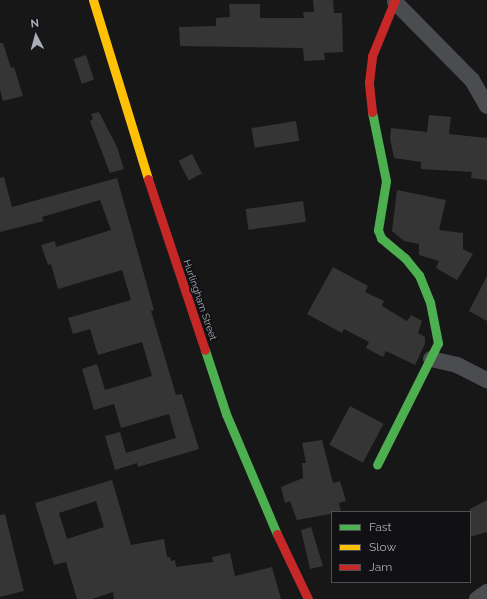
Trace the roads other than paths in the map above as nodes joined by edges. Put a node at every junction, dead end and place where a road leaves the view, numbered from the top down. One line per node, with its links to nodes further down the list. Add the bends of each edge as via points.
1 (93, 0): 8 (street, Hurlingham Street, via 128,118 226,414 264,506)
2 (395, 1): 3 (street, via 472,80); 4 (street, via 372,56 369,82 372,115 386,181 378,226 381,238 405,258 419,275 430,302 438,330 438,343)
3 (487, 106)
4 (431, 359): 5 (street, via 457,366); 6 (street)
5 (487, 380)
6 (377, 464)
7 (487, 592): 9 (street)
8 (308, 599)
9 (477, 599)

